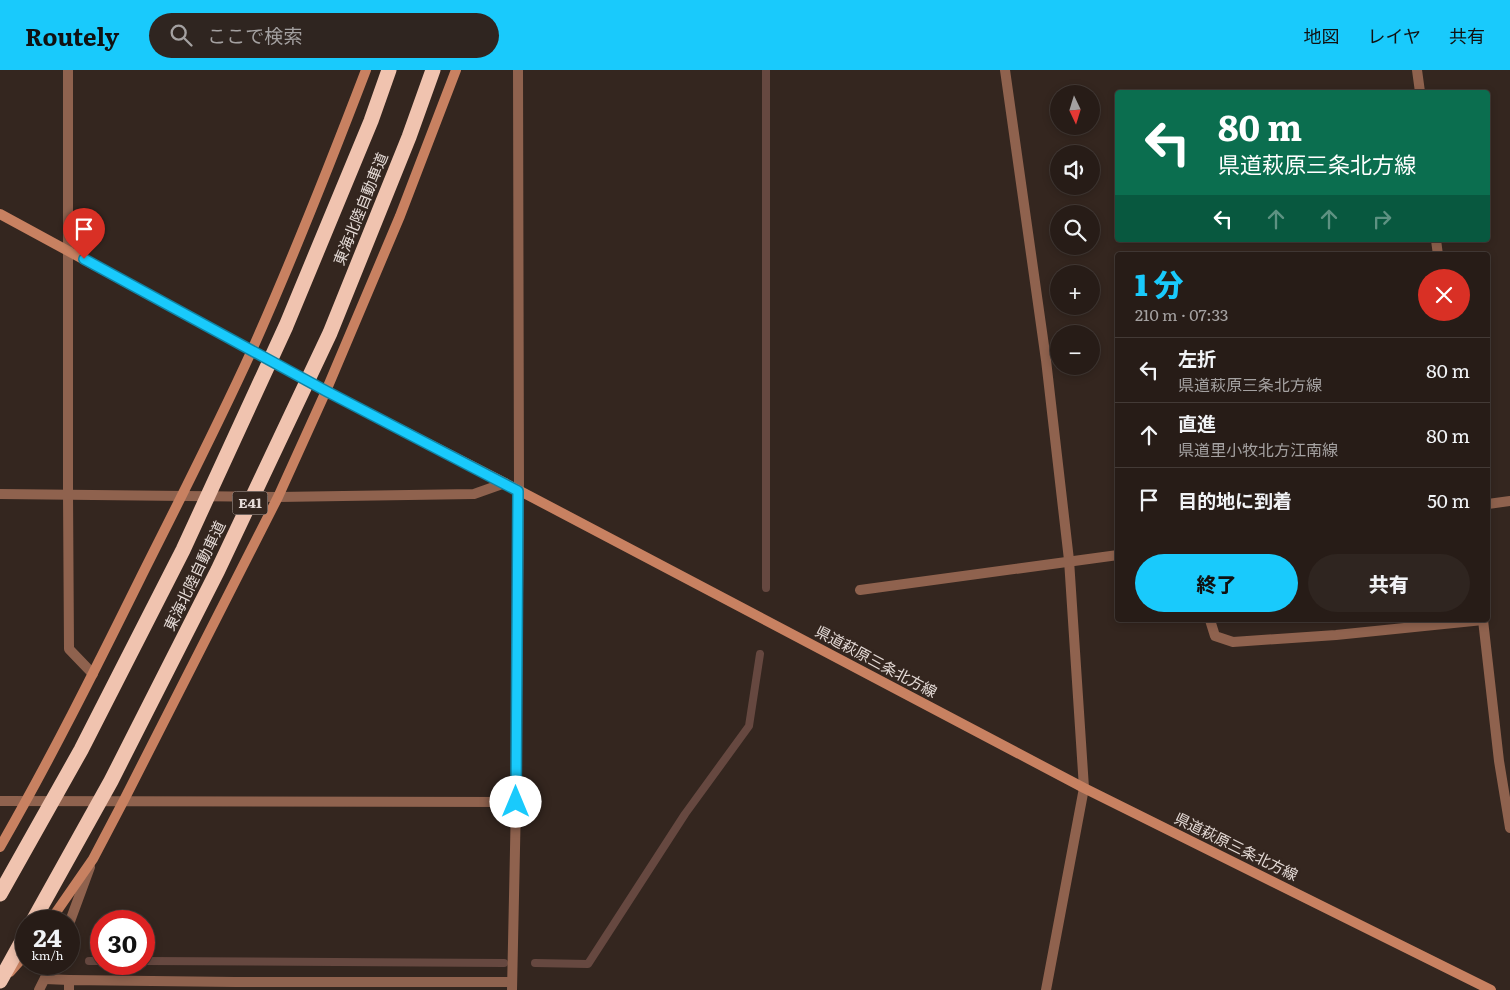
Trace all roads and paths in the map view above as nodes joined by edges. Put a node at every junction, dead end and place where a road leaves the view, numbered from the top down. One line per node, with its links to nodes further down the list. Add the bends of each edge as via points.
1 (68, 70): 11 (street)
2 (366, 70): 12 (street, via 321,188)
3 (389, 70): 38 (highway, 東海北陸自動車道 / E41, bridge, via 286,326 187,541 81,750)
4 (433, 70): 39 (highway, 東海北陸自動車道 / E41, bridge, via 330,333 218,570 111,781)
5 (456, 70): 13 (street, via 400,216)
6 (518, 70): 15 (street)
7 (1005, 70): 23 (street, via 1046,360)
8 (1417, 70): 9 (street)
9 (1420, 90)
10 (0, 214): 11 (street, 県道萩原三条北方線)
11 (67, 250): 12 (street, 県道萩原三条北方線); 17 (street)
12 (252, 350): 13 (street, 県道萩原三条北方線); 18 (street)
13 (326, 391): 14 (street, 県道萩原三条北方線); 19 (street)
14 (505, 483): 15 (street, 県道萩原三条北方線); 19 (street, via 474,494)
15 (518, 491): 30 (street, 県道萩原三条北方線); 34 (street)
16 (0, 494): 17 (street)
17 (68, 494): 18 (street); 28 (street, via 69,649)
18 (181, 497): 19 (street); 28 (street)
19 (278, 497): 31 (street)
20 (1510, 501): 21 (street)
21 (1490, 504)
22 (1115, 555): 23 (street)
23 (1069, 560): 24 (street); 30 (street)
24 (860, 590)
25 (1211, 622): 26 (street, via 1215,636 1233,642)
26 (1463, 622)
27 (1483, 622): 29 (street)
28 (93, 674): 33 (street)
29 (1506, 774): 35 (street)
30 (1084, 788): 51 (street); 52 (street, 県道萩原三条北方線)
31 (124, 800): 33 (street); 34 (street); 37 (street)
32 (0, 801): 33 (street)
33 (26, 801): 36 (street)
34 (516, 802): 49 (street)
35 (1510, 828)
36 (0, 847)
37 (93, 859): 40 (street); 41 (street)
38 (0, 894)
39 (39, 910)
40 (58, 910)
41 (74, 910)
42 (15, 954): 46 (highway)
43 (15, 966): 46 (street)
44 (47, 975): 45 (street)
45 (45, 980): 47 (street); 50 (street)
46 (0, 982)
47 (69, 985): 48 (street)
48 (235, 986): 49 (street)
49 (512, 986)
50 (39, 990)
51 (1046, 990)
52 (1491, 990)

